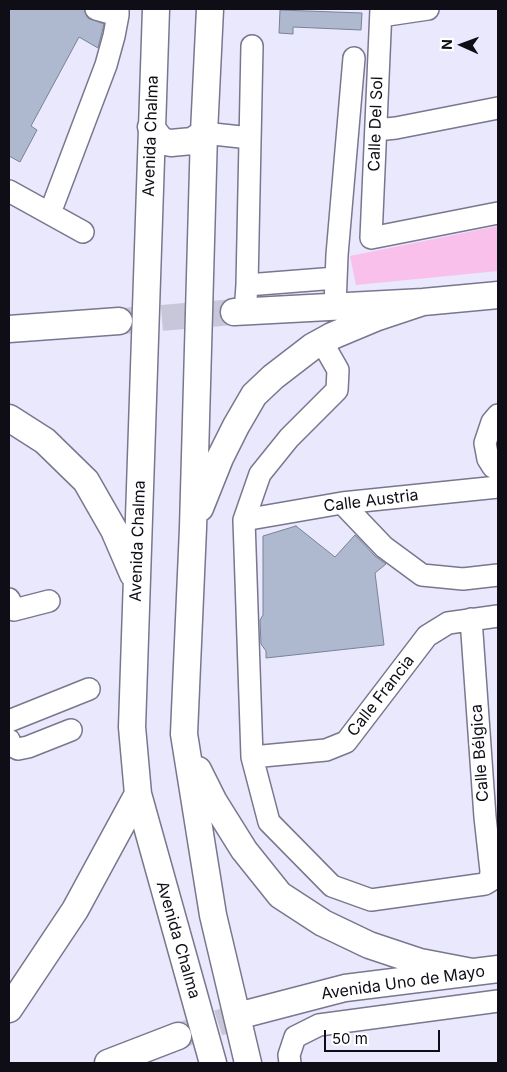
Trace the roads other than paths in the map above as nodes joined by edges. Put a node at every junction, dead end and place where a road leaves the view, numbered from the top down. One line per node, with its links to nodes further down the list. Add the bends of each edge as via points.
1 (96, 9): 5 (street)
2 (156, 9): 10 (main road, Avenida Chalma)
3 (210, 9): 12 (main road)
4 (428, 9): 6 (street)
5 (118, 12): 15 (street, via 106,66)
6 (381, 12): 11 (street, Calle Del Sol)
7 (252, 46): 13 (street)
8 (354, 58): 18 (street)
9 (498, 108): 11 (street)
10 (151, 127): 12 (main road, via 159,138 171,143 192,141); 35 (main road, Avenida Chalma)
11 (376, 130): 16 (street, Calle Del Sol, via 371,238)
12 (204, 133): 13 (street); 33 (main road)
13 (250, 138): 19 (street)
14 (9, 191): 15 (street)
15 (50, 213): 17 (street)
16 (498, 213)
17 (83, 232)
18 (336, 278): 19 (street); 22 (street)
19 (247, 285): 23 (street)
20 (498, 295): 21 (main road)
21 (423, 302): 22 (main road); 26 (main road, via 354,326)
22 (335, 306): 23 (main road)
23 (239, 312)
24 (120, 321): 25 (main road)
25 (9, 329)
26 (322, 342): 32 (street, via 338,370 336,390 289,438 260,474); 33 (main road, via 293,360 254,395 220,458)
27 (498, 415): 29 (street, via 485,443 488,459)
28 (9, 418): 35 (main road, via 45,441 86,481 114,530)
29 (498, 469)
30 (498, 487): 31 (street, Calle Austria)
31 (342, 503): 32 (street, Calle Austria); 34 (street, via 384,547 422,575 463,579)
32 (244, 520): 45 (street)
33 (193, 528): 43 (main road)
34 (498, 575)
35 (136, 582): 46 (main road, Avenida Chalma, via 132,727)
36 (9, 599): 37 (street, via 14,610)
37 (49, 601)
38 (498, 616): 39 (street, Calle Francia)
39 (471, 619): 45 (street, Calle Francia, via 448,623 427,636 346,742 326,750); 47 (street, Calle Bélgica)
40 (89, 689): 41 (street)
41 (9, 721)
42 (71, 730): 44 (street, via 18,749)
43 (184, 734): 49 (main road, via 202,778 228,826 280,895 323,923 369,945 420,962); 56 (main road, via 213,915)
44 (9, 740)
45 (252, 757): 47 (street, Calle Bélgica, via 269,822 332,886 371,900 490,881)
46 (138, 794): 51 (main road, via 75,910); 55 (main road, Avenida Chalma)
47 (491, 816)
48 (498, 969): 49 (main road, Avenida Uno de Mayo)
49 (472, 972): 52 (main road, Avenida Uno de Mayo, via 345,988)
50 (498, 1001): 57 (street, via 319,1025 295,1038 289,1055)
51 (9, 1009)
52 (249, 1012)
53 (178, 1036): 54 (main road)
54 (108, 1063)
55 (213, 1063)
56 (248, 1063)
57 (290, 1063)

